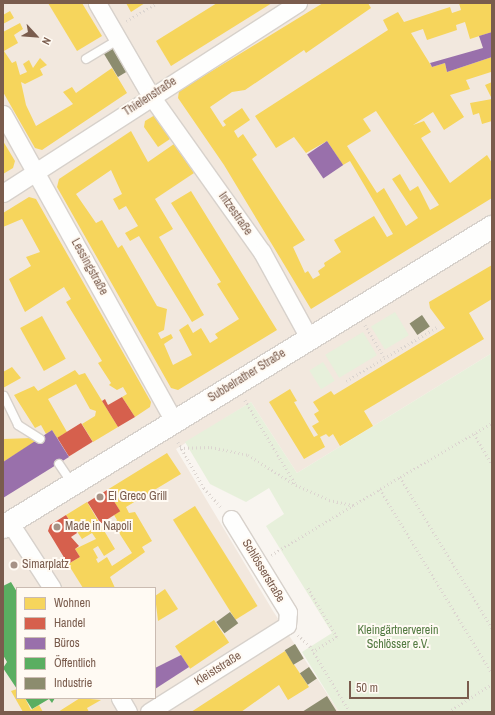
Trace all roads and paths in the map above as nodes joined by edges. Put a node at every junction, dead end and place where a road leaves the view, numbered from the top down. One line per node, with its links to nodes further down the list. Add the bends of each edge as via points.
1 (97, 3): 4 (street, Intzestraße)
2 (157, 3): 4 (path, via 126,22 127,30)
3 (298, 3): 6 (street, Thielenstraße)
4 (119, 38): 5 (lane); 6 (street, Intzestraße)
5 (86, 59)
6 (152, 96): 8 (street, Thielenstraße); 13 (street, Intzestraße, via 262,252)
7 (3, 114): 8 (street, Lessingstraße)
8 (37, 173): 9 (street, Thielenstraße); 18 (street, Lessingstraße)
9 (3, 193)
10 (492, 227): 13 (main road, Subbelrather Straße)
11 (437, 327): 14 (path)
12 (367, 328): 14 (path)
13 (309, 338): 15 (main road, Subbelrather Straße)
14 (384, 357): 16 (path)
15 (237, 380): 18 (main road, Subbelrather Straße); 27 (path, via 244,398)
16 (346, 381)
17 (4, 396): 21 (lane, via 18,425)
18 (173, 420): 22 (path); 26 (main road, Subbelrather Straße)
19 (492, 423): 20 (path)
20 (474, 434): 24 (path); 25 (path)
21 (40, 438)
22 (180, 448): 27 (path, via 205,446 248,455); 30 (path, via 204,488)
23 (59, 464): 26 (lane)
24 (492, 464)
25 (400, 477): 28 (path); 36 (path)
26 (73, 484): 31 (main road, Subbelrather Straße)
27 (296, 485): 29 (path, via 329,500)
28 (380, 488): 29 (path); 39 (path)
29 (353, 505): 32 (path)
30 (231, 519): 32 (street, Schlösserstraße)
31 (7, 525): 33 (street)
32 (257, 562): 35 (street, Schlösserstraße, via 288,612)
33 (51, 587)
34 (308, 588): 38 (path, via 337,637)
35 (287, 625): 43 (street, Kleiststraße)
36 (492, 628)
37 (310, 646): 38 (path)
38 (313, 652): 44 (path)
39 (492, 673)
40 (492, 684): 45 (path)
41 (121, 699): 42 (street)
42 (128, 712)
43 (149, 712)
44 (350, 712)
45 (448, 712)

